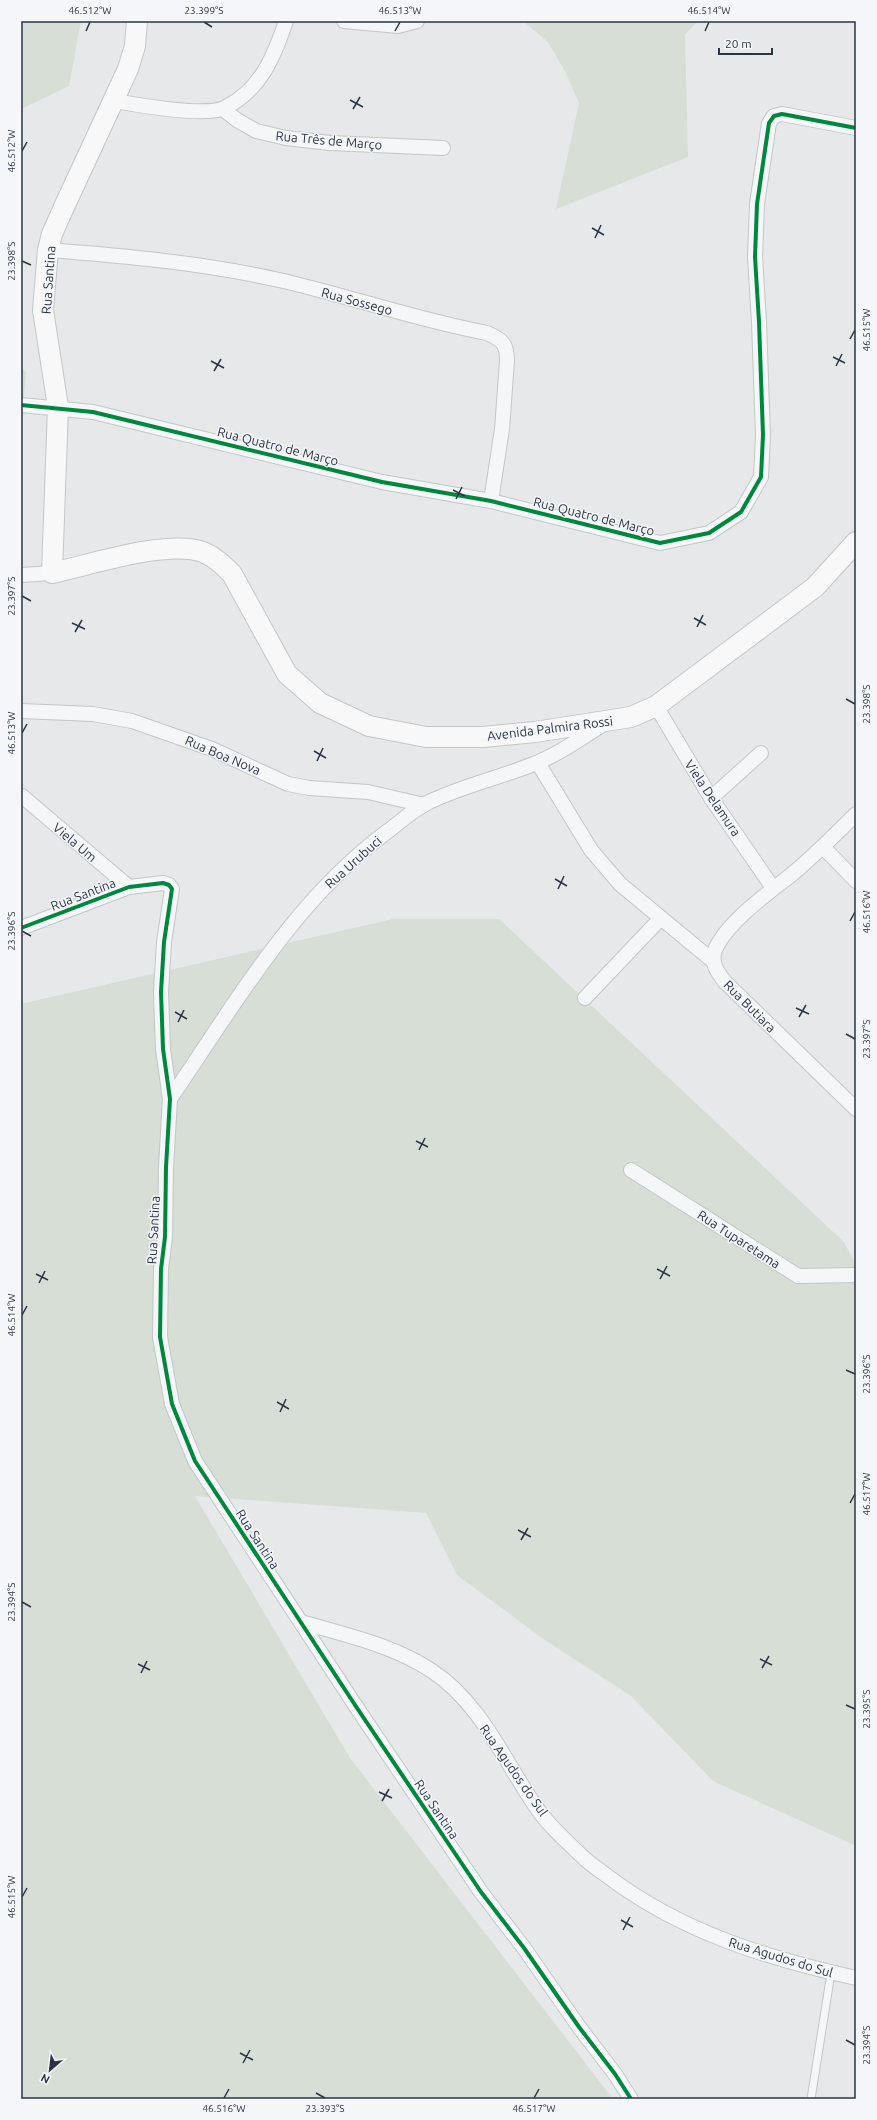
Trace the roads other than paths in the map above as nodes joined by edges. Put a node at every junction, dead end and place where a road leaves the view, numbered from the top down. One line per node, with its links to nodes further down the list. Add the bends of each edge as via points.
1 (137, 21): 5 (street, Rua Santina, via 132,58)
2 (286, 21): 6 (street, via 276,52 260,79)
3 (344, 21): 4 (street, via 398,26)
4 (415, 22)
5 (115, 101): 6 (street, via 171,110); 9 (street, Rua Santina, via 52,234)
6 (223, 109): 8 (street, Rua Três de Março, via 256,131 286,138 330,143)
7 (856, 128): 12 (street, Rua Quatro de Março, via 782,114 774,116 769,123 757,204 755,257 762,414 761,477 741,512 709,533 660,543)
8 (443, 148)
9 (48, 250): 11 (street, Rua Santina, via 43,310); 12 (street, Rua Sossego, via 160,259 279,280 367,305 487,333 501,339 507,350 507,361 502,429)
10 (21, 405): 11 (street, Rua Quatro de Março)
11 (58, 407): 12 (street, Rua Quatro de Março, via 93,412 382,482); 14 (street, Rua Santina)
12 (491, 501)
13 (856, 542): 16 (street, Avenida Palmira Rossi, via 815,587)
14 (52, 573): 15 (street); 18 (street, Avenida Palmira Rossi, via 165,548 191,549 211,556 232,574 287,674 320,703 369,726 426,737 482,737 535,732)
15 (21, 575)
16 (656, 706): 18 (street, Avenida Palmira Rossi, via 631,717); 22 (street, Viela Delamura)
17 (21, 711): 23 (street, Rua Boa Nova, via 93,714 132,721 212,749 288,784 368,792)
18 (613, 719): 20 (street, Rua Urubuci)
19 (761, 753): 22 (street)
20 (538, 763): 23 (street, Rua Urubuci, via 448,794); 29 (street, via 591,850 620,884)
21 (22, 796): 27 (street, Viela Um)
22 (711, 798): 28 (street, Viela Delamura)
23 (424, 805): 33 (street, Rua Urubuci, via 368,846 290,926 253,973)
24 (856, 814): 25 (street)
25 (823, 847): 26 (street); 28 (street)
26 (856, 881)
27 (129, 887): 30 (street, Rua Santina); 33 (street, Rua Santina, via 163,883 169,884 172,888 164,942 161,992 163,1049)
28 (773, 888): 31 (street, via 724,936 715,950)
29 (661, 918): 31 (street); 32 (street)
30 (21, 928)
31 (713, 961): 34 (street, Rua Butiara, via 725,982)
32 (585, 998)
33 (170, 1099): 37 (street, Rua Santina, via 160,1337 172,1404 195,1461)
34 (856, 1109)
35 (631, 1170): 36 (street, Rua Tuparetama, via 798,1276)
36 (856, 1275)
37 (301, 1622): 38 (street, Rua Agudos do Sul, via 398,1652 433,1672 468,1705 537,1809 584,1858 637,1898 708,1934); 40 (street, Rua Santina, via 481,1892 615,2074)
38 (831, 1973): 39 (street, Rua Agudos do Sul); 41 (lane)
39 (856, 1978)
40 (630, 2099)
41 (811, 2099)

